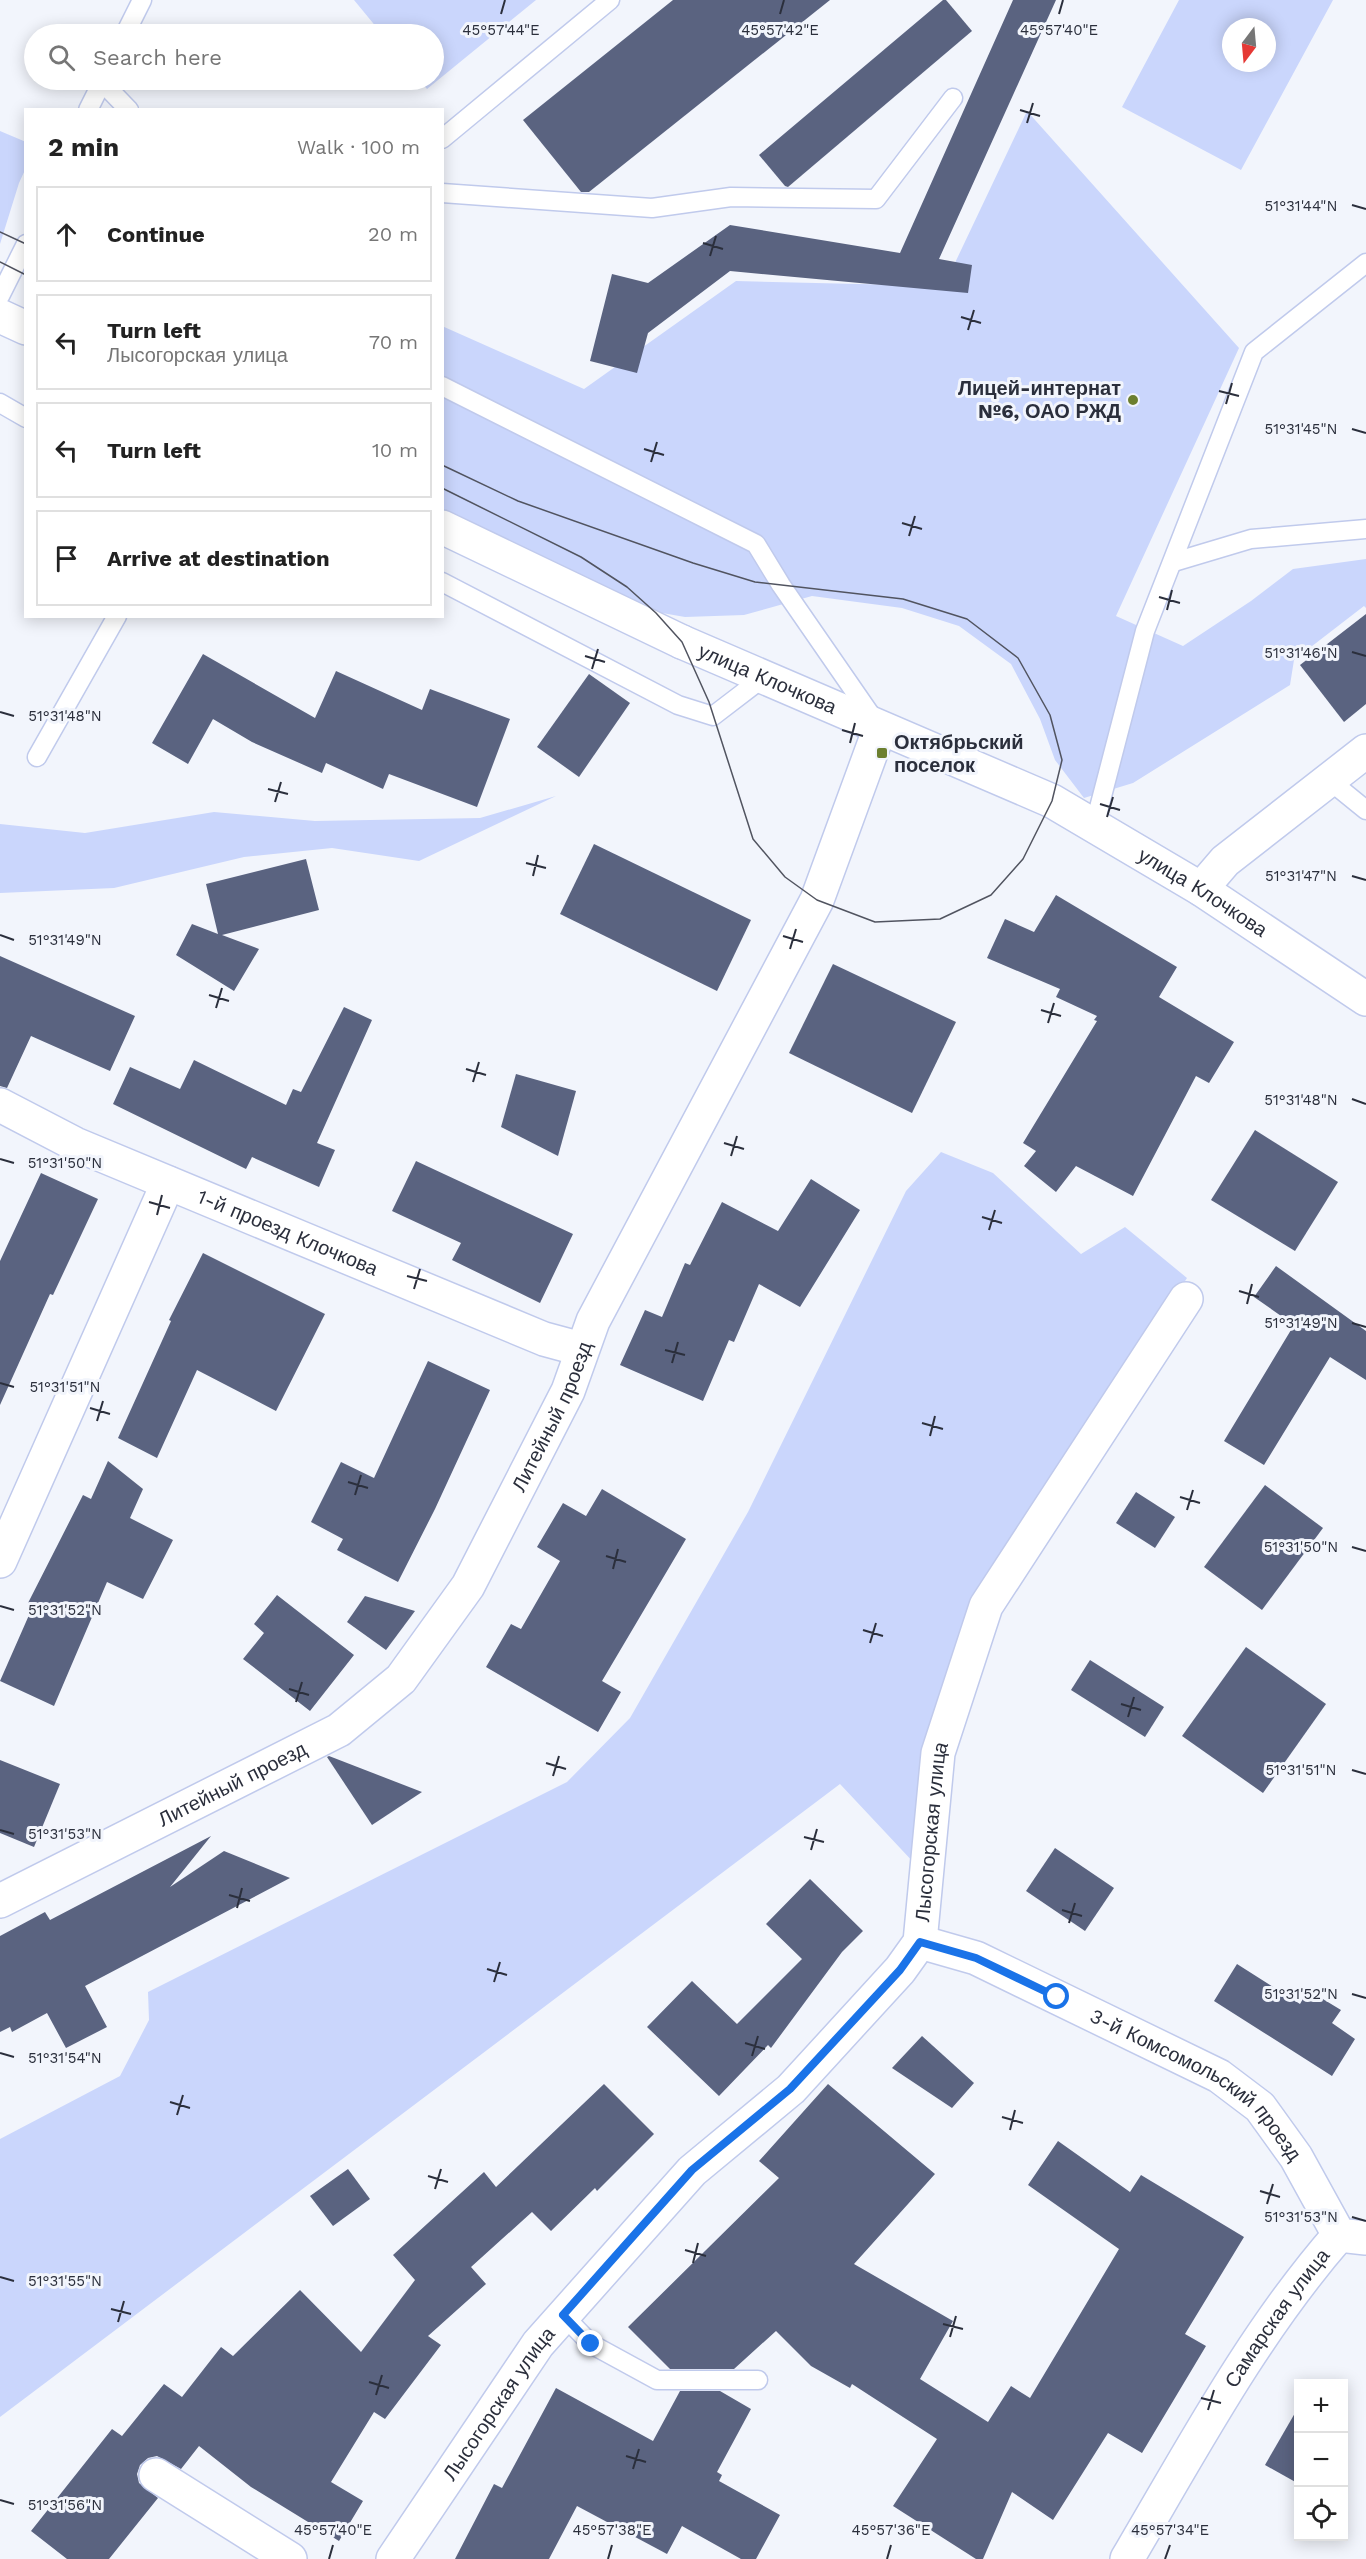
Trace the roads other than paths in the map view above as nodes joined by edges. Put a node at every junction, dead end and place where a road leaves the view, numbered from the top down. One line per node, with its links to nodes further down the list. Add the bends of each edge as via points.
1 (142, 0): 3 (lane)
2 (610, 0): 9 (lane)
3 (130, 24)
4 (98, 90): 7 (lane)
5 (110, 90): 8 (lane)
6 (953, 98): 10 (lane, via 876,200 731,197 652,207)
7 (89, 108)
8 (127, 108)
9 (444, 136)
10 (444, 193)
11 (24, 248): 13 (lane)
12 (1366, 264): 21 (lane, via 1254,352)
13 (0, 296)
14 (0, 316): 15 (street)
15 (24, 327)
16 (444, 387): 25 (lane, via 756,544)
17 (0, 404): 18 (lane)
18 (24, 417)
19 (444, 528): 24 (street, улица Клочкова)
20 (1366, 529): 21 (lane, via 1251,538)
21 (1173, 562): 30 (lane, via 1145,631)
22 (444, 583): 24 (lane, via 678,705 713,716)
23 (116, 618): 27 (lane)
24 (764, 677): 25 (street, улица Клочкова)
25 (880, 728): 30 (street, улица Клочкова, via 1052,801); 36 (street, Литейный проезд, via 817,900)
26 (1366, 751): 28 (street)
27 (37, 757)
28 (1329, 780): 29 (lane); 31 (street, via 1225,861)
29 (1366, 810)
30 (1094, 827): 31 (street, улица Клочкова)
31 (1201, 889): 32 (street, улица Клочкова)
32 (1366, 999)
33 (0, 1105): 34 (street, 1-й проезд Клочкова, via 75,1144)
34 (168, 1184): 36 (street, 1-й проезд Клочкова, via 544,1339); 37 (street)
35 (1186, 1299): 39 (street, Лысогорская улица, via 986,1606 938,1753)
36 (581, 1349): 38 (street, Литейный проезд, via 568,1391 468,1586 401,1679 339,1730)
37 (0, 1561)
38 (0, 1901)
39 (920, 1942): 40 (street, 3-й Комсомольский проезд, via 976,1958 1220,2076 1260,2107); 41 (street, Лысогорская улица, via 900,1970 790,2089 692,2170)
40 (1352, 2237): 46 (street, Самарская улица, via 1313,2265 1234,2378)
41 (563, 2315): 42 (lane, via 591,2344 657,2380); 45 (street, Лысогорская улица, via 538,2344)
42 (758, 2380)
43 (156, 2475): 44 (street)
44 (290, 2559)
45 (393, 2559)
46 (1127, 2559)

